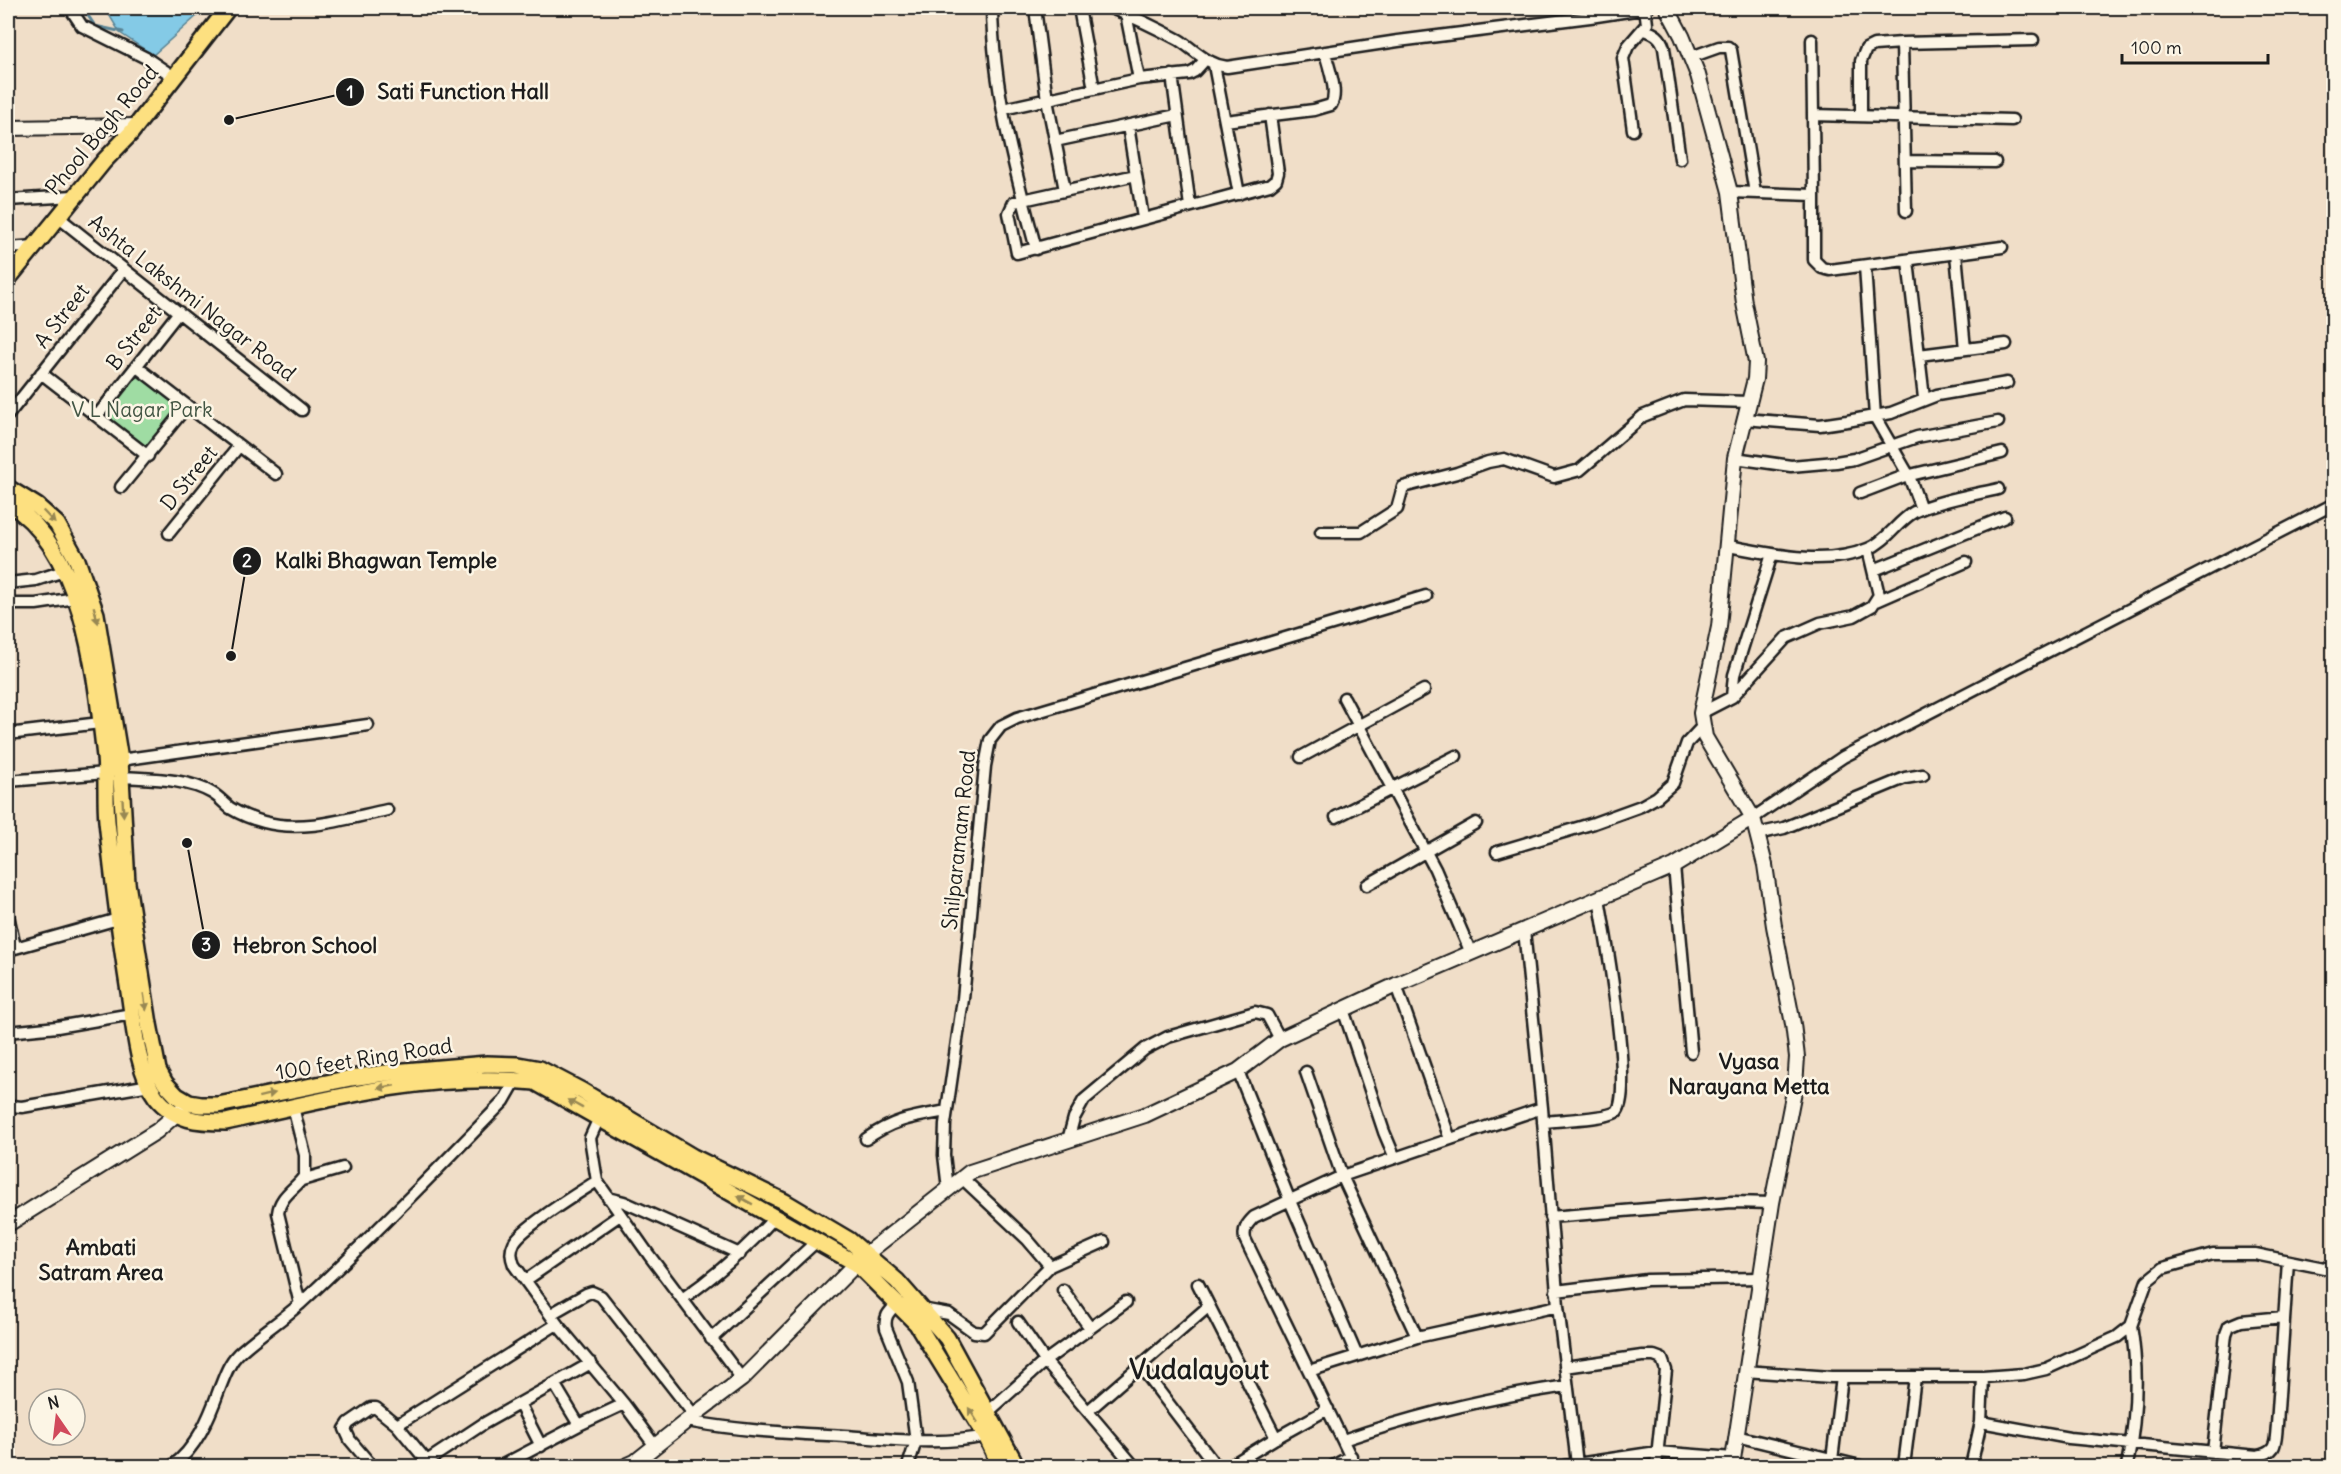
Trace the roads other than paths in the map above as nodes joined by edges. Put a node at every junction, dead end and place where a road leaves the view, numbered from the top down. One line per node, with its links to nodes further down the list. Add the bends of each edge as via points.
1 (70, 8): 18 (street, via 82,26)
2 (228, 8): 18 (main road, Phool Bagh Road)
3 (992, 8): 22 (street, via 994,59)
4 (1035, 8): 21 (street)
5 (1079, 8): 20 (street)
6 (1111, 8): 9 (street)
7 (1647, 8): 10 (street); 14 (street)
8 (1667, 8): 15 (street)
9 (1126, 14): 16 (street, via 1180,41); 19 (street)
10 (1644, 30): 33 (street, via 1628,46 1623,58); 35 (street, via 1659,37 1664,48)
11 (1812, 40): 25 (street)
12 (2033, 40): 13 (street)
13 (1902, 43): 26 (street, via 1874,45 1862,53); 27 (street)
14 (1326, 52): 16 (street, via 1227,67); 24 (street, via 1335,99 1331,105)
15 (1691, 57): 40 (street); 42 (street, via 1719,47 1731,50)
16 (1210, 63): 17 (street, via 1189,74); 29 (street)
17 (1172, 75): 19 (street); 23 (street)
18 (174, 77): 30 (main road, Phool Bagh Road)
19 (1139, 79): 20 (street)
20 (1094, 89): 21 (street)
21 (1047, 100): 22 (street); 34 (street)
22 (1003, 109): 46 (street)
23 (1177, 115): 31 (street); 47 (street)
24 (1270, 115): 29 (street); 41 (street, via 1276,180)
25 (1813, 115): 26 (street); 43 (street)
26 (1861, 116): 27 (street)
27 (1904, 117): 28 (street); 36 (street)
28 (2012, 120)
29 (1225, 121): 41 (street)
30 (136, 126): 32 (street); 44 (main road, Phool Bagh Road)
31 (1128, 126): 34 (street); 38 (street)
32 (8, 128)
33 (1633, 130)
34 (1055, 141): 39 (street)
35 (1680, 159)
36 (1905, 161): 37 (street); 48 (street)
37 (1995, 162)
38 (1136, 175): 39 (street); 50 (street)
39 (1065, 190): 46 (street)
40 (1730, 192): 42 (street); 68 (street, via 1756,362)
41 (1239, 194): 47 (street)
42 (1755, 194): 43 (street)
43 (1814, 195): 57 (street, via 1814,260 1830,270)
44 (74, 196): 45 (street); 49 (main road, Phool Bagh Road)
45 (8, 200)
46 (1023, 200): 54 (street); 54 (street, via 1014,202 1009,213 1017,253)
47 (1190, 206): 50 (street)
48 (1906, 211)
49 (58, 217): 51 (main road, Phool Bagh Road); 58 (street, Ashta Lakshmi Nagar Road)
50 (1143, 218): 54 (street)
51 (35, 246): 53 (street); 59 (main road, Phool Bagh Road)
52 (2002, 247): 55 (street)
53 (8, 248)
54 (1036, 249)
55 (1956, 254): 56 (street); 62 (street)
56 (1908, 261): 57 (street); 63 (street)
57 (1865, 266): 73 (street)
58 (123, 269): 60 (street, Ashta Lakshmi Nagar Road); 65 (street, A Street)
59 (8, 279)
60 (179, 312): 64 (street, B Street); 70 (street, Ashta Lakshmi Nagar Road)
61 (2006, 344): 62 (street)
62 (1965, 349): 63 (street)
63 (1919, 355): 67 (street)
64 (137, 367): 69 (street); 72 (street, B Street)
65 (41, 373): 71 (street, A Street); 72 (street)
66 (2007, 383): 67 (street)
67 (1924, 398): 73 (street)
68 (1749, 402): 74 (street); 91 (street, via 1684,400 1643,416 1580,470 1554,477 1504,459 1488,462 1403,487 1397,509 1361,532)
69 (187, 406): 76 (street); 79 (street)
70 (302, 410)
71 (8, 415)
72 (97, 417): 79 (street)
73 (1875, 417): 74 (street, via 1820,424); 77 (street)
74 (1744, 419): 80 (street)
75 (1998, 422): 77 (street, via 1917,437)
76 (240, 446): 81 (street); 92 (street, D Street)
77 (1891, 446): 80 (street, via 1854,459 1809,465); 82 (street)
78 (2002, 453): 82 (street)
79 (148, 456): 83 (street)
80 (1735, 458): 93 (street)
81 (276, 474)
82 (1909, 476): 86 (street); 89 (street)
83 (121, 487)
84 (8, 488): 114 (main road, one-way to 114, via 38,506 57,524 77,560 99,628)
85 (1998, 489): 89 (street)
86 (1860, 493)
87 (8, 503): 98 (main road, 100 feet Ring Road, via 39,530)
88 (2334, 504): 122 (street, via 1844,757)
89 (1921, 509): 94 (street)
90 (2005, 517): 97 (street)
91 (1321, 532)
92 (169, 533)
93 (1728, 546): 95 (street); 107 (street, via 1719,627)
94 (1868, 549): 95 (street, via 1832,556); 97 (street)
95 (1772, 554): 105 (street, via 1734,675)
96 (1966, 562): 102 (street)
97 (1874, 570): 102 (street)
98 (64, 571): 99 (street); 101 (main road, 100 feet Ring Road)
99 (8, 583)
100 (1426, 596): 149 (street, Shilparamam Road, via 1001,726 990,740 985,766 963,999)
101 (76, 597): 103 (street); 108 (main road, 100 feet Ring Road, via 91,656)
102 (1877, 601): 105 (street, via 1854,616 1820,623 1786,638)
103 (8, 604)
104 (1424, 690): 110 (street)
105 (1732, 697): 107 (street)
106 (1344, 698): 110 (street)
107 (1701, 720): 122 (street, via 1705,737); 125 (street, via 1687,743 1673,783 1657,797 1594,823)
108 (100, 723): 111 (street); 115 (main road, 100 feet Ring Road)
109 (368, 725): 114 (street)
110 (1359, 726): 113 (street); 119 (street)
111 (8, 734)
112 (1456, 756): 119 (street)
113 (1301, 757)
114 (120, 760): 117 (main road)
115 (106, 773): 118 (street); 131 (main road, 100 feet Ring Road)
116 (1923, 775): 124 (street, via 1905,778 1784,828)
117 (121, 777): 120 (street, via 197,786 231,808 266,823 315,825); 145 (main road, one-way to 145, via 127,883 155,1059 165,1083)
118 (8, 781)
119 (1393, 790): 121 (street); 126 (street)
120 (387, 810)
121 (1336, 817)
122 (1753, 818): 124 (street); 127 (street)
123 (1476, 823): 126 (street)
124 (1757, 834): 165 (street, via 1797,1057)
125 (1497, 852)
126 (1426, 853): 128 (street); 134 (street)
127 (1674, 866): 129 (street); 140 (street)
128 (1367, 885)
129 (1599, 898): 132 (street); 152 (street, via 1622,1063 1622,1102 1609,1115)
130 (8, 915): 133 (street)
131 (118, 920): 133 (street); 137 (main road, 100 feet Ring Road)
132 (1524, 930): 134 (street); 148 (street)
133 (11, 948)
134 (1471, 953): 135 (street)
135 (1396, 985): 136 (street); 154 (street)
136 (1343, 1009): 139 (street); 156 (street)
137 (132, 1014): 138 (street); 144 (main road, 100 feet Ring Road)
138 (8, 1032)
139 (1280, 1039): 141 (street); 155 (street, via 1267,1016 1255,1012 1168,1037 1145,1049 1084,1100)
140 (1691, 1052)
141 (1238, 1071): 155 (street, via 1145,1115); 164 (street)
142 (1306, 1072): 158 (street)
143 (516, 1080): 147 (main road, 100 feet Ring Road, one-way to 147, via 396,1085); 151 (main road, 100 feet Ring Road, one-way to 143, via 536,1082); 184 (street, via 497,1109)
144 (150, 1085): 146 (street, via 22,1107); 150 (main road, 100 feet Ring Road, via 157,1097)
145 (189, 1103): 150 (street); 173 (main road, 100 feet Ring Road, one-way to 173, via 218,1105 351,1078 449,1066 518,1065 540,1069 693,1157 785,1202 849,1240)
146 (8, 1104)
147 (293, 1107): 150 (main road, 100 feet Ring Road, via 226,1122 198,1122); 160 (street, via 306,1165)
148 (1542, 1108): 152 (street); 154 (street)
149 (947, 1111): 153 (street, via 899,1120); 162 (street, Shilparamam Road, via 944,1155)
150 (177, 1114): 169 (street, via 157,1131)
151 (599, 1118): 161 (street, via 590,1138); 168 (main road, 100 feet Ring Road, one-way to 151)
152 (1543, 1122): 167 (street)
153 (866, 1139)
154 (1450, 1139): 156 (street)
155 (1068, 1140): 159 (street)
156 (1395, 1158): 158 (street)
157 (343, 1168): 160 (street)
158 (1342, 1176): 164 (street); 195 (street)
159 (962, 1178): 162 (street); 175 (street)
160 (302, 1180): 184 (street, via 283,1198 278,1213)
161 (597, 1181): 163 (street); 178 (street, via 519,1234 511,1258)
162 (948, 1189): 173 (street)
163 (608, 1198): 166 (street); 172 (street)
164 (1290, 1201): 197 (street); 202 (street, via 1254,1217 1244,1234)
165 (1772, 1203): 167 (street, via 1732,1202); 177 (street)
166 (620, 1215): 178 (street); 182 (street)
167 (1550, 1216): 181 (street)
168 (775, 1217): 170 (main road, 100 feet Ring Road); 172 (street)
169 (8, 1224)
170 (818, 1240): 173 (main road, 100 feet Ring Road); 196 (street)
171 (1104, 1242): 175 (street)
172 (740, 1254): 182 (street)
173 (861, 1259): 185 (main road, 100 feet Ring Road); 188 (main road, 100 feet Ring Road, via 897,1281); 207 (street)
174 (2288, 1261): 176 (street); 190 (street); 193 (street, via 2255,1254 2213,1254 2163,1268 2147,1281)
175 (1050, 1266): 188 (street, via 984,1333 974,1332 949,1314)
176 (2334, 1270)
177 (1760, 1278): 181 (street, via 1647,1280); 203 (street)
178 (526, 1280): 189 (street)
179 (1198, 1284): 186 (street)
180 (1063, 1290): 194 (street)
181 (1556, 1291): 187 (street)
182 (682, 1299): 196 (street)
183 (1126, 1302): 194 (street)
184 (300, 1304): 236 (street, via 237,1355 196,1441)
185 (897, 1304): 219 (main road, 100 feet Ring Road, one-way to 185, via 917,1324); 223 (street, via 884,1320 908,1382)
186 (1209, 1306): 200 (street); 221 (street)
187 (1558, 1306): 195 (street); 201 (street)
188 (922, 1309): 214 (main road, 100 feet Ring Road, via 947,1338)
189 (551, 1314): 192 (street); 215 (street, via 586,1294 601,1296)
190 (2284, 1317): 228 (street, via 2234,1322 2229,1326); 228 (street, via 2274,1448 2257,1456)
191 (1018, 1322): 198 (street)
192 (557, 1324): 199 (street); 217 (street)
193 (2131, 1326): 206 (street, via 2117,1337 2046,1369); 224 (street, via 2136,1371)
194 (1090, 1328): 198 (street)
195 (1417, 1337): 197 (street)
196 (711, 1339): 207 (street)
197 (1357, 1356): 202 (street)
198 (1045, 1361): 213 (street); 214 (street)
199 (591, 1363): 208 (street); 210 (street)
200 (1140, 1366): 213 (street); 241 (street)
201 (1565, 1367): 209 (street); 227 (street, via 1642,1356 1662,1359 1666,1370)
202 (1309, 1371): 212 (street)
203 (1745, 1371): 204 (street); 220 (street)
204 (1842, 1377): 205 (street); 229 (street)
205 (1916, 1377): 206 (street); 247 (street)
206 (1983, 1377): 216 (street)
207 (742, 1380): 215 (street)
208 (555, 1385): 211 (street); 218 (street)
209 (1567, 1386): 222 (street, via 1435,1412); 234 (street)
210 (624, 1404): 218 (street); 226 (street)
211 (520, 1405): 225 (street); 233 (street, via 483,1424)
212 (1328, 1409): 221 (street); 222 (street)
213 (1088, 1411): 240 (street)
214 (987, 1413): 232 (main road, 100 feet Ring Road)
215 (690, 1418): 223 (street, via 736,1429); 226 (street)
216 (1981, 1422): 224 (street, via 2069,1438); 248 (street)
217 (397, 1425): 233 (street); 237 (street, via 371,1408 346,1426 350,1440)
218 (579, 1425): 225 (street)
219 (987, 1436): 223 (street); 232 (main road, 100 feet Ring Road)
220 (1736, 1437): 229 (street); 231 (street)
221 (1276, 1438): 242 (street)
222 (1343, 1440): 230 (street)
223 (916, 1441): 239 (street)
224 (2131, 1444): 228 (street); 249 (street)
225 (541, 1446): 238 (street)
226 (655, 1446): 235 (street)
227 (1657, 1452): 231 (street); 234 (street); 245 (street)
228 (2212, 1452)
229 (1832, 1460): 246 (street)
230 (1353, 1461): 243 (street)
231 (1733, 1462)
232 (1010, 1463)
233 (429, 1464)
234 (1577, 1464): 244 (street)
235 (633, 1465)
236 (172, 1467)
237 (372, 1467)
238 (501, 1467)
239 (908, 1467)
240 (1134, 1467)
241 (1216, 1467)
242 (1230, 1467)
243 (1333, 1467)
244 (1564, 1467)
245 (1656, 1467)
246 (1860, 1467)
247 (1904, 1467)
248 (1971, 1467)
249 (2127, 1467)

